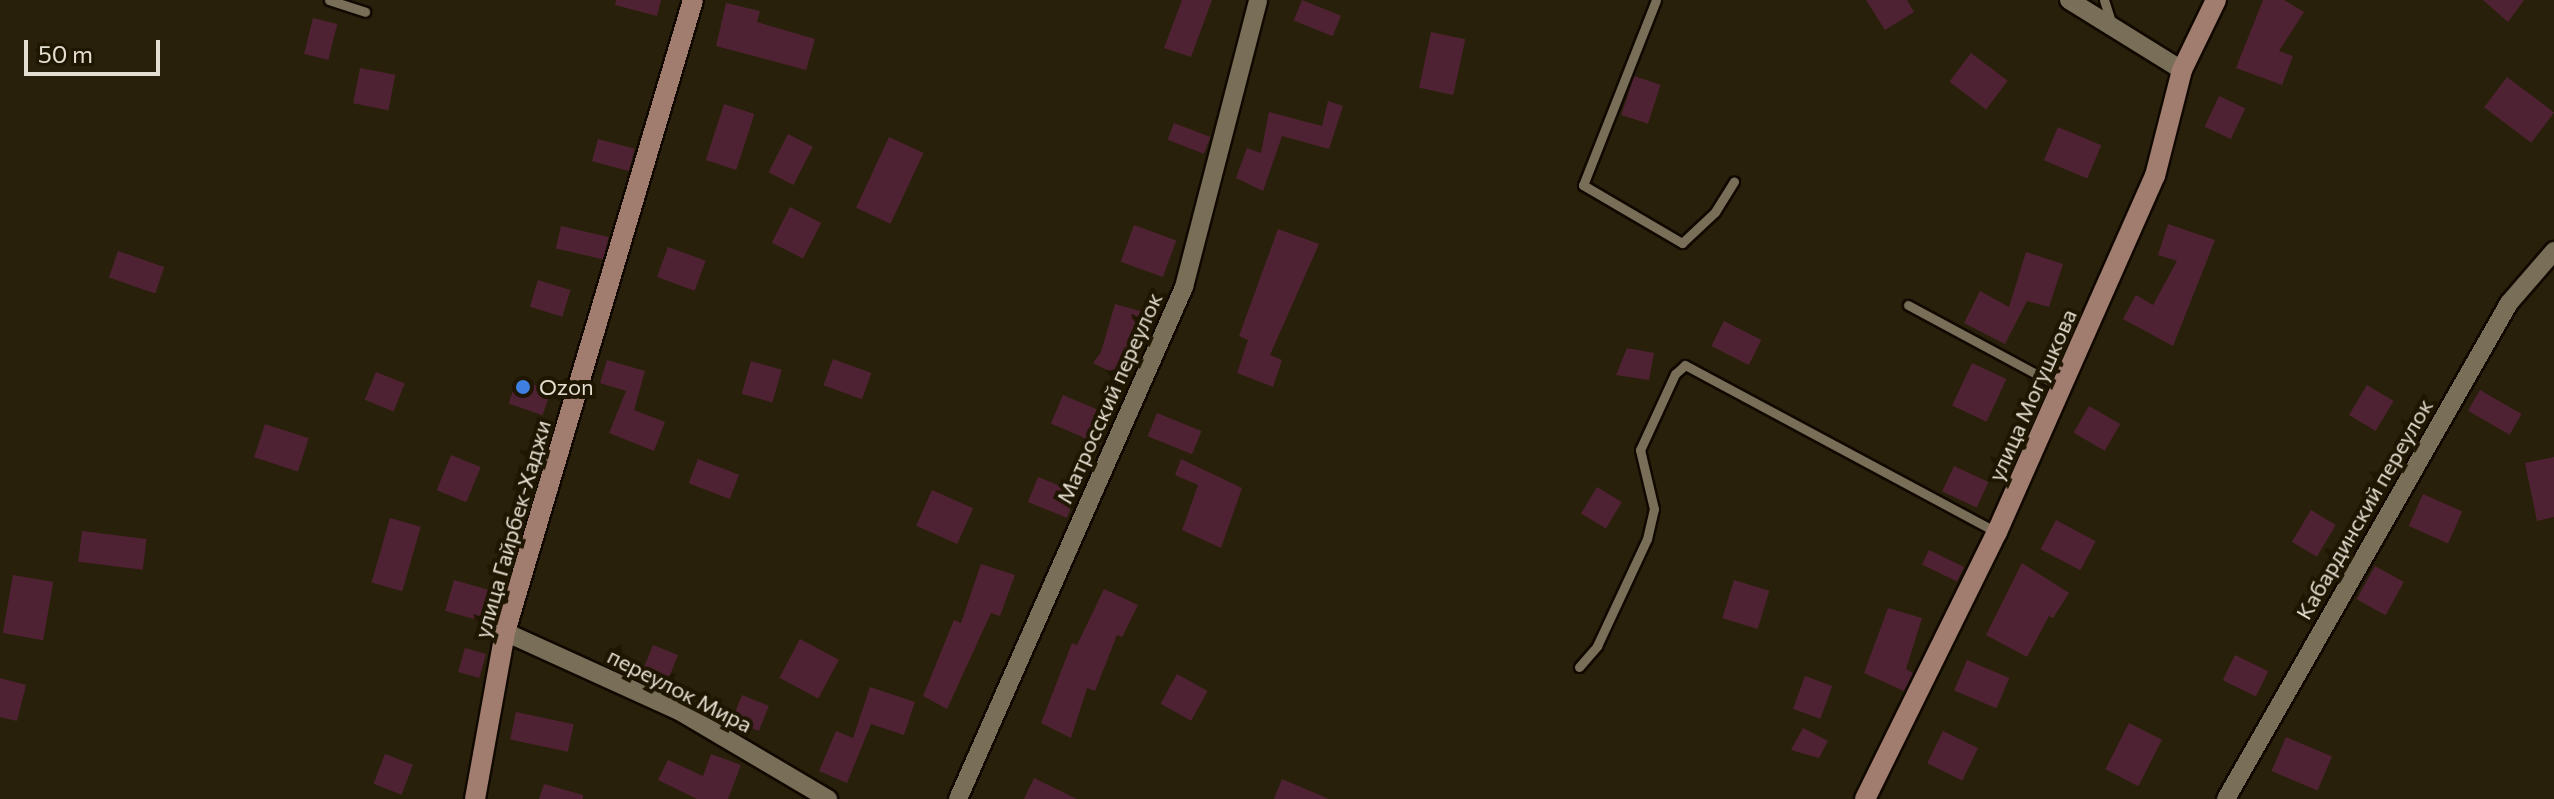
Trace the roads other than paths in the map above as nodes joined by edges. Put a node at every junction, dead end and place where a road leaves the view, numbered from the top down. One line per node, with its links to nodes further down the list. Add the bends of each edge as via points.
1 (329, 0): 8 (lane)
2 (693, 0): 16 (street, улица Гайрбек-Хаджи)
3 (1258, 0): 20 (street, Матросский переулок, via 1184,287)
4 (1656, 0): 11 (lane, via 1583,185 1682,243 1715,212)
5 (2069, 0): 9 (street)
6 (2104, 0): 9 (lane)
7 (2216, 0): 10 (street, улица Могушкова)
8 (365, 12)
9 (2113, 28): 10 (street)
10 (2182, 70): 14 (street, улица Могушкова, via 2155,176)
11 (1734, 182)
12 (2554, 251): 22 (street, Кабардинский переулок, via 2509,303)
13 (1908, 305): 14 (lane)
14 (2061, 387): 15 (street, улица Могушкова)
15 (1997, 532): 17 (lane, via 1685,365 1675,374 1640,450 1654,509 1647,539 1597,646); 21 (street, улица Могушкова)
16 (505, 632): 18 (street, улица Гайрбек-Хаджи); 19 (street, переулок Мира, via 681,712)
17 (1579, 667)
18 (475, 799)
19 (828, 799)
20 (958, 799)
21 (1865, 799)
22 (2226, 799)

